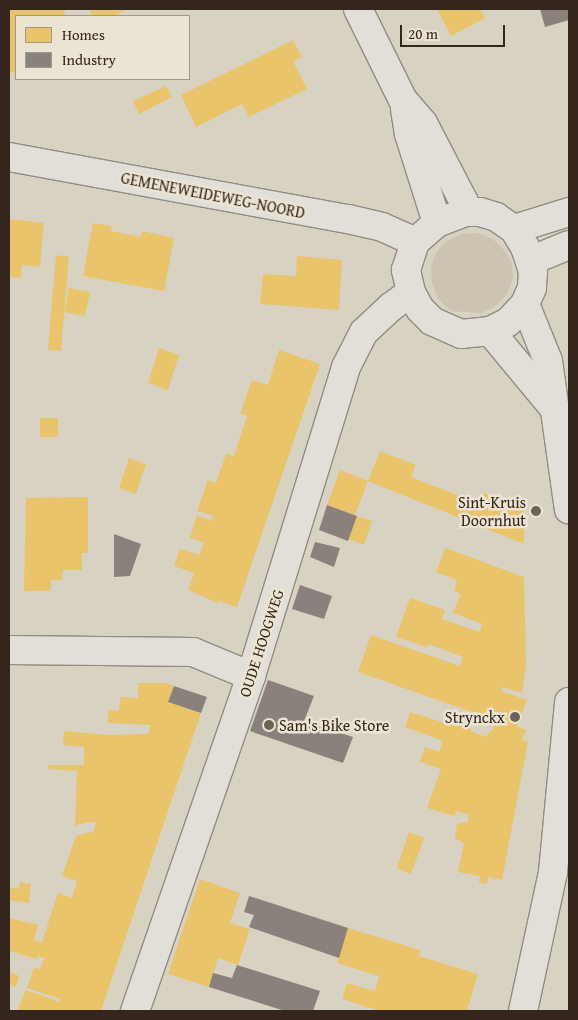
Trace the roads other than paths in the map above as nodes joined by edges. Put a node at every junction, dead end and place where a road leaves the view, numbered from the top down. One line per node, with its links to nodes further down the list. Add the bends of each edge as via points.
1 (358, 9): 2 (street)
2 (403, 100): 4 (street, via 423,123 464,202); 6 (street, via 409,134)
3 (9, 157): 8 (street, GEMENEWEIDEWEG-NOORD, via 348,219 382,227)
4 (465, 212): 6 (street); 7 (street, via 496,217)
5 (569, 212): 7 (street)
6 (437, 223): 8 (street)
7 (514, 229): 10 (street)
8 (415, 242): 11 (street, via 406,270)
9 (569, 245): 10 (street)
10 (530, 261): 12 (street, via 532,288)
11 (411, 292): 13 (street, via 420,309 432,321 461,334); 17 (street, OUDE HOOGWEG, via 364,332 346,367)
12 (525, 304): 13 (street, via 508,322); 14 (street, via 548,361)
13 (490, 331): 14 (street)
14 (554, 408): 15 (street)
15 (569, 510)
16 (9, 650): 17 (street, via 193,652)
17 (251, 676): 19 (street, OUDE HOOGWEG)
18 (569, 702): 20 (street, via 552,872)
19 (135, 1011)
20 (523, 1011)

